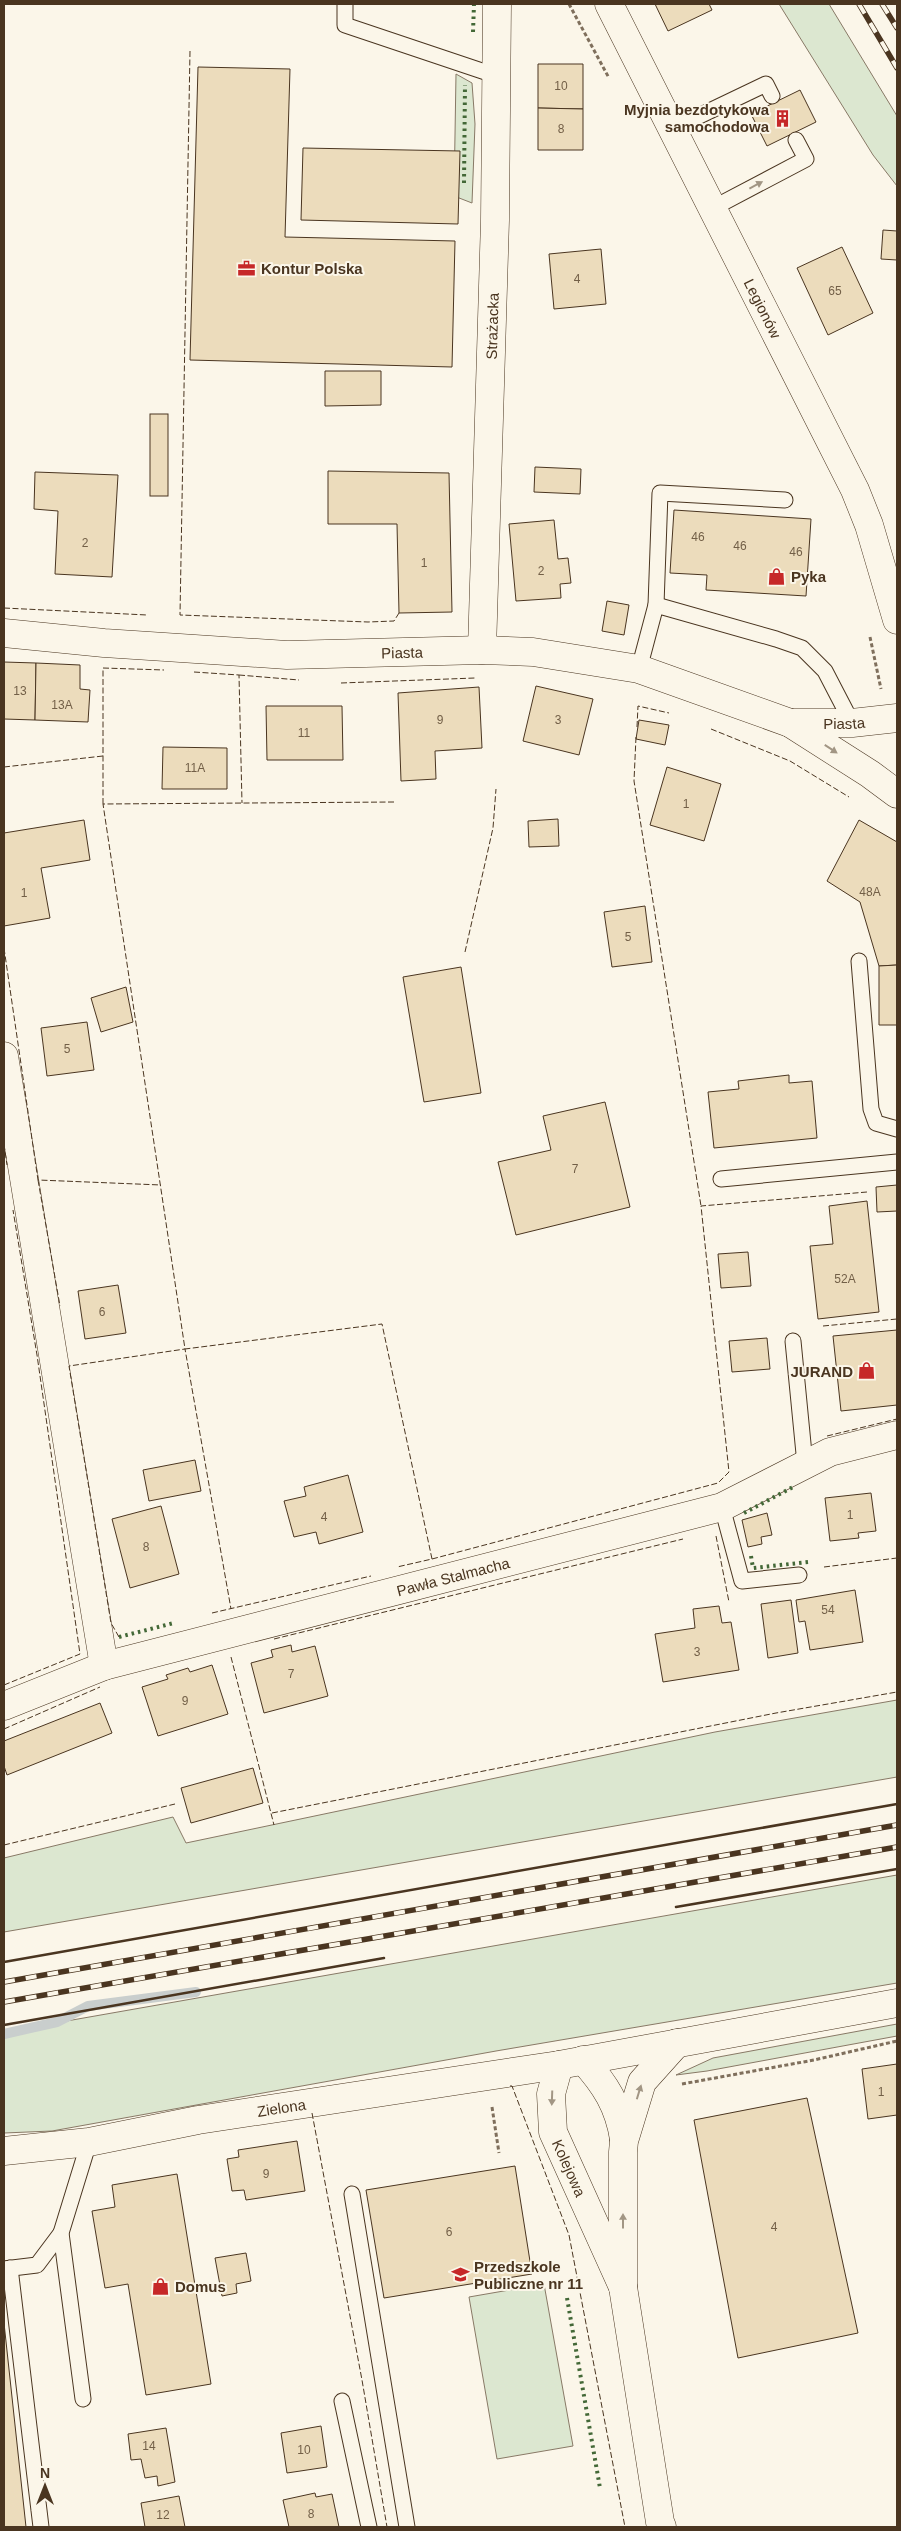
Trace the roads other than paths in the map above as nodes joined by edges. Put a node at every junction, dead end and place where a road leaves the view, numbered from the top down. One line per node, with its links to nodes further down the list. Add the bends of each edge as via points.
1 (345, 4): 4 (lane, via 345,25)
2 (497, 4): 4 (street, Strażacka)
3 (609, 4): 6 (street, Legionów)
4 (497, 76): 13 (street, Strażacka)
5 (772, 96): 6 (lane, via 766,84)
6 (672, 129): 8 (street, Legionów)
7 (796, 140): 8 (lane, one-way to 7, via 806,158)
8 (713, 208): 11 (street, Legionów, via 855,490 869,525)
9 (785, 500): 10 (lane, via 660,493)
10 (656, 605): 14 (lane); 15 (lane, via 802,648 825,671)
11 (897, 620)
12 (4, 633): 13 (street, Piasta, via 287,656)
13 (482, 650): 14 (street, Piasta, via 533,652)
14 (639, 669): 17 (street, Piasta)
15 (850, 717): 16 (street, Piasta); 17 (street, Piasta)
16 (897, 718)
17 (790, 723): 19 (street, Piasta, one-way to 19)
18 (897, 772): 19 (street)
19 (870, 774): 20 (street, Piasta)
20 (897, 794)
21 (859, 961): 23 (lane, via 871,1109 876,1123)
22 (4, 1056): 31 (street)
23 (897, 1129)
24 (897, 1162): 25 (lane)
25 (721, 1179)
26 (793, 1341): 28 (lane)
27 (897, 1435): 28 (street, Pawła Stalmacha, via 830,1452)
28 (805, 1464): 29 (street, Pawła Stalmacha)
29 (722, 1507): 30 (lane, via 742,1581); 31 (street, Pawła Stalmacha)
30 (799, 1576)
31 (104, 1666): 32 (street, Pawła Stalmacha)
32 (4, 1706)
33 (897, 2003): 34 (street)
34 (677, 2043): 35 (street); 36 (street, Kolejowa, one-way to 34, via 642,2082)
35 (571, 2063): 36 (street, Kolejowa, via 600,2078 613,2099); 37 (street, Zielona, via 198,2120); 42 (street, Kolejowa, one-way to 42, via 552,2094 553,2132)
36 (624, 2138): 42 (street, Kolejowa, one-way to 36)
37 (89, 2142): 38 (street, Zielona); 40 (lane)
38 (4, 2151)
39 (352, 2194): 47 (lane)
40 (61, 2233): 41 (lane, via 37,2265); 43 (lane)
41 (7, 2268): 45 (lane)
42 (623, 2287): 48 (street, Kolejowa)
43 (83, 2399)
44 (342, 2401): 46 (lane)
45 (41, 2527)
46 (369, 2527)
47 (407, 2527)
48 (662, 2527)

